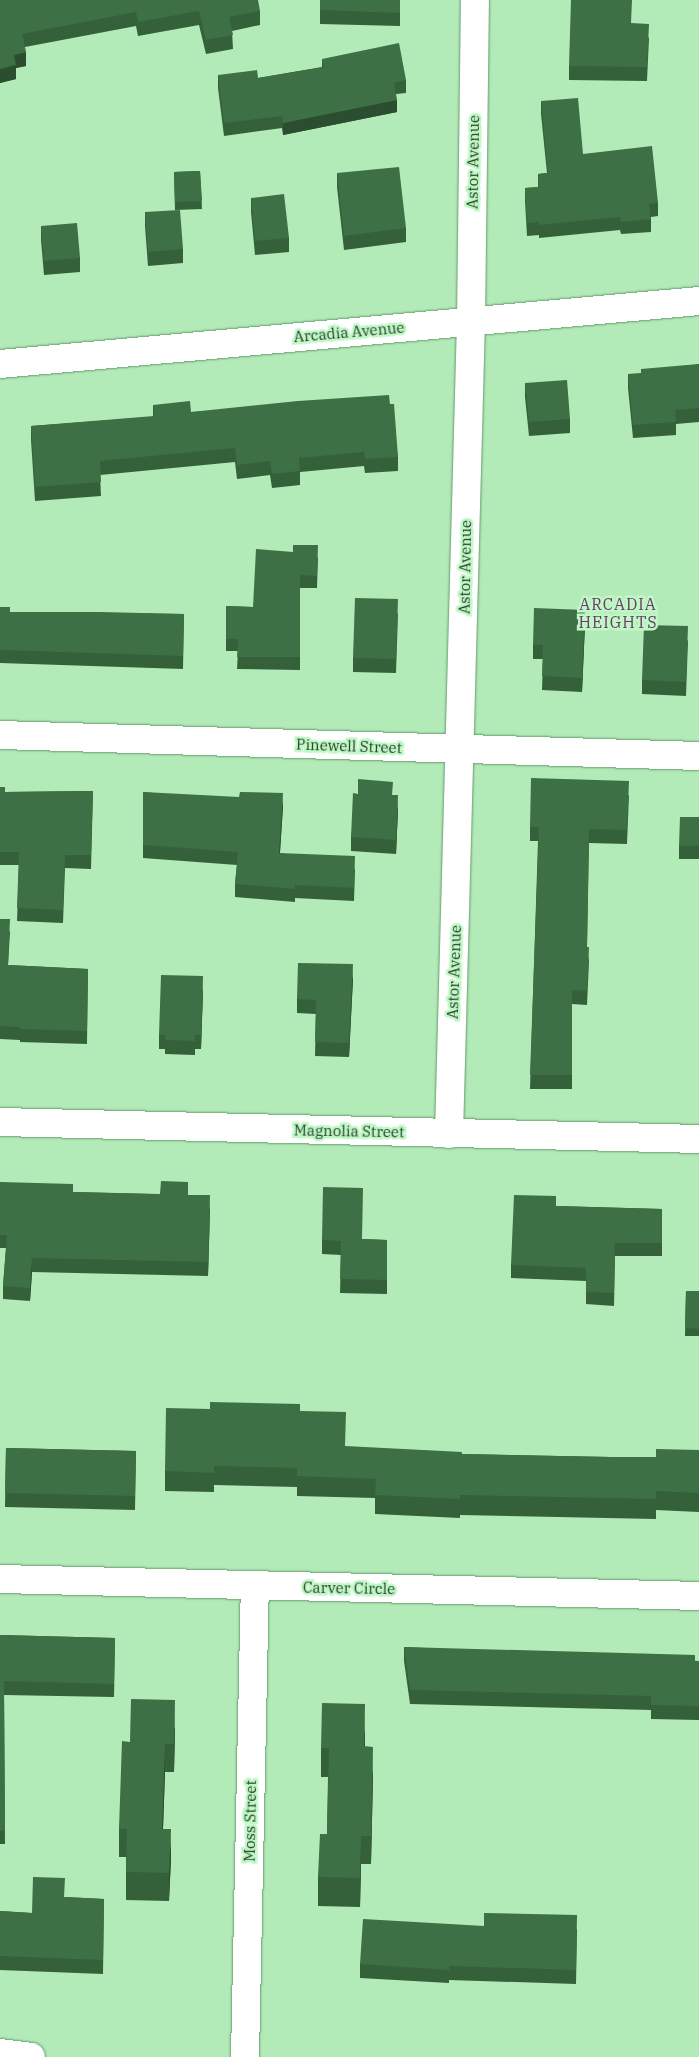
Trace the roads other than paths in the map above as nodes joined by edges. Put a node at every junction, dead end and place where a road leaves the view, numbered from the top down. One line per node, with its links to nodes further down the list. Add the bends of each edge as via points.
1 (475, 0): 3 (street, Astor Avenue)
2 (699, 301): 3 (street, Arcadia Avenue)
3 (471, 321): 4 (street, Arcadia Avenue); 6 (street, Astor Avenue)
4 (0, 364)
5 (0, 736): 6 (street, Pinewell Street)
6 (460, 750): 7 (street, Pinewell Street); 9 (street, Astor Avenue)
7 (699, 756)
8 (0, 1122): 9 (street, Magnolia Street)
9 (449, 1134): 10 (street, Magnolia Street)
10 (699, 1139)
11 (0, 1579): 12 (street, Carver Circle)
12 (255, 1586): 13 (street, Carver Circle); 16 (street, Moss Street)
13 (699, 1596)
14 (0, 2053): 15 (street)
15 (31, 2057)
16 (245, 2057)

